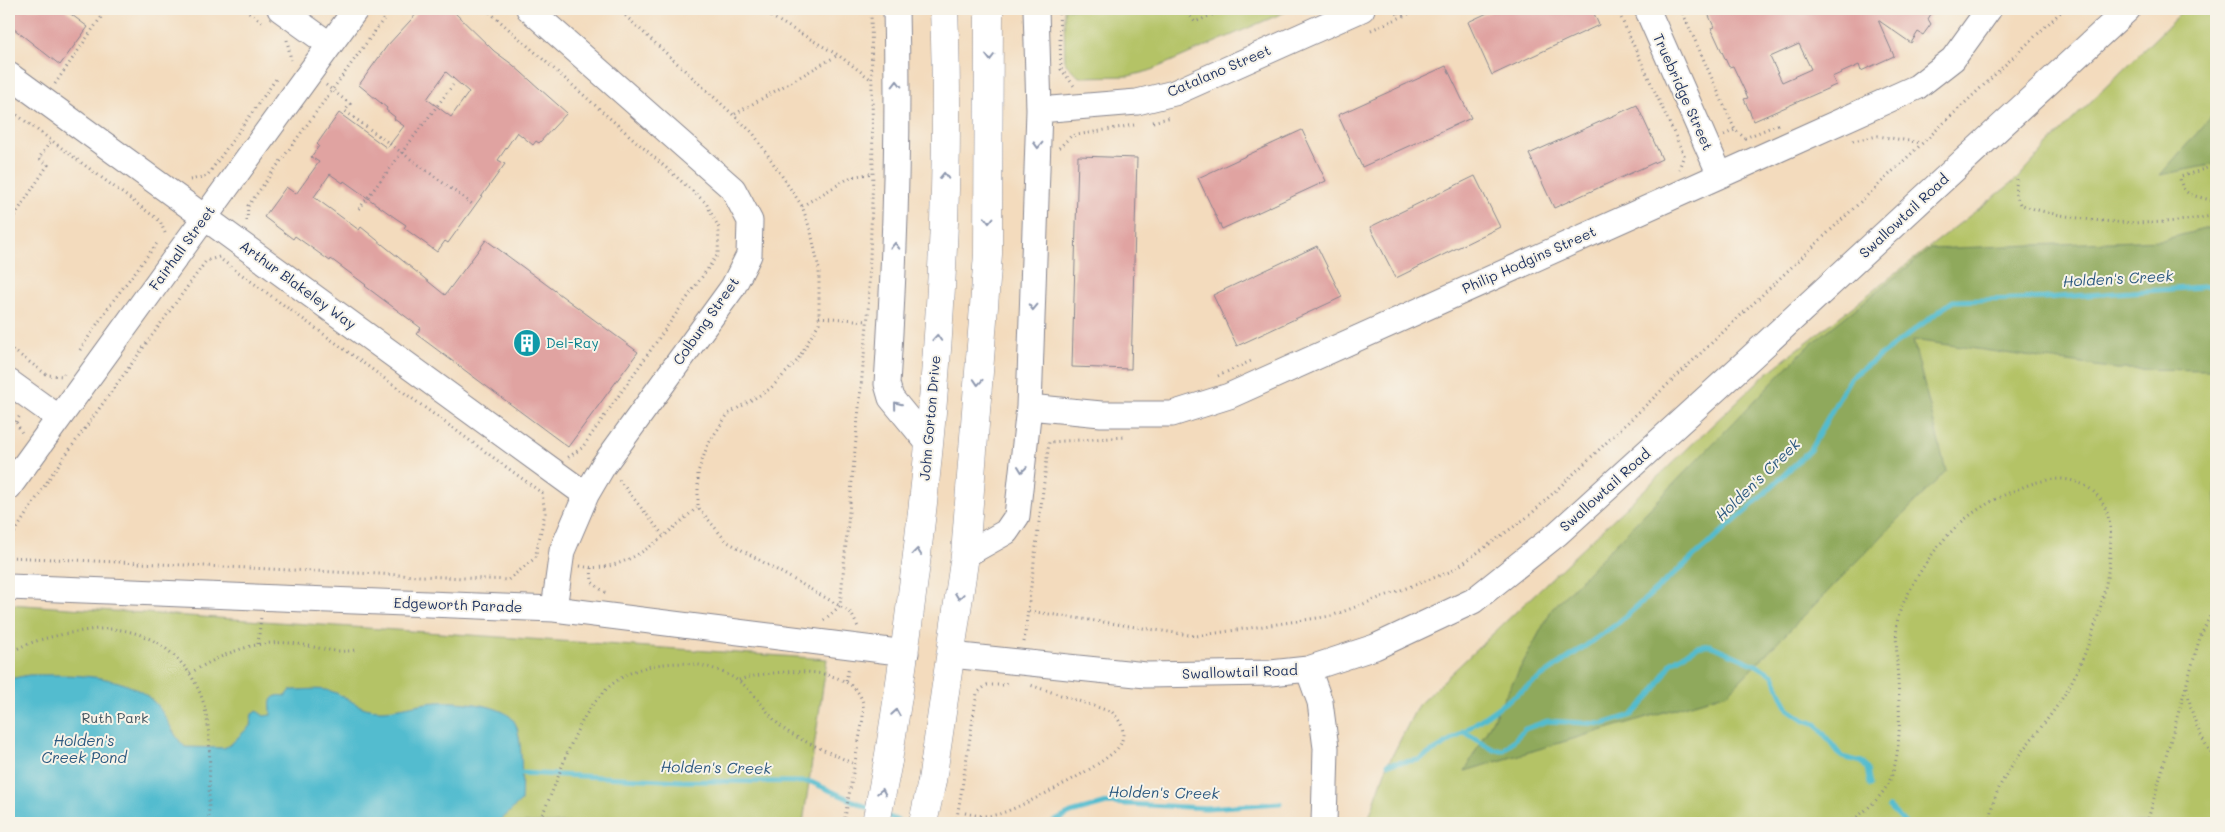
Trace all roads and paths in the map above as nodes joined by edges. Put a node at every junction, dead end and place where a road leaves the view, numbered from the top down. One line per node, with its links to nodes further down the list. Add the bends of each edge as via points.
1 (112, 9): 35 (path)
2 (244, 9): 25 (path)
3 (356, 9): 29 (street, Fairhall Street)
4 (391, 9): 62 (path, via 248,206 246,220)
5 (486, 9): 76 (path, via 706,203 719,228 718,254 582,448)
6 (529, 9): 79 (street, Colbung Street, via 733,189 750,222 749,255 733,287 602,466)
7 (618, 9): 41 (path)
8 (758, 9): 30 (path)
9 (871, 9): 34 (path)
10 (896, 9): 75 (street, one-way to 10, via 891,398 887,384 897,167)
11 (944, 9): 75 (main road, John Gorton Drive, one-way to 11, via 942,261)
12 (989, 9): 83 (main road, one-way to 83, via 988,254)
13 (1036, 9): 40 (street)
14 (1059, 9): 37 (path, via 1062,69 1072,86)
15 (1184, 9): 16 (path, via 1195,22)
16 (1224, 9)
17 (1395, 9): 26 (path)
18 (1420, 9): 26 (path)
19 (1617, 9): 51 (path, via 1684,156 1680,169)
20 (1647, 9): 52 (street, Truebridge Street)
21 (1681, 9): 44 (path, via 1735,130 1745,138)
22 (1989, 9): 52 (street, Philip Hodgins Street, via 1953,59 1917,87)
23 (2064, 9): 93 (path, via 1530,515 1452,570 1332,616 1196,636)
24 (2128, 9): 102 (street, Swallowtail Road, via 1557,534 1473,601 1375,647)
25 (273, 17): 29 (street)
26 (1398, 18): 27 (path)
27 (1363, 21): 40 (street, Catalano Street, via 1174,93 1137,102)
28 (281, 36): 31 (path, via 288,41 292,59)
29 (330, 45): 60 (street, Fairhall Street)
30 (838, 55): 34 (path); 41 (path)
31 (286, 67)
32 (9, 75): 60 (street, Arthur Blakeley Way)
33 (280, 75): 54 (path, via 207,176)
34 (873, 80): 50 (path)
35 (55, 84)
36 (453, 85): 48 (path)
37 (1082, 86)
38 (350, 104): 48 (path, via 345,111)
39 (9, 109): 46 (path)
40 (1039, 110): 71 (street, one-way to 71)
41 (735, 114): 57 (path, via 753,133)
42 (1175, 115): 43 (path)
43 (1146, 123)
44 (1781, 123)
45 (1136, 125): 47 (path, via 1071,136)
46 (51, 140): 61 (path, via 39,158 48,165); 66 (path, via 160,221 166,233 112,302)
47 (1058, 148)
48 (402, 153): 56 (path); 58 (path)
49 (2216, 165): 55 (path, via 2180,177 2186,194)
50 (872, 173): 57 (path, via 851,177); 64 (path)
51 (1672, 173)
52 (1720, 175): 71 (street, Philip Hodgins Street, via 1229,396 1195,408 1172,414 1100,414)
53 (2017, 179): 59 (path, via 2015,193 2020,204 2049,213 2138,223 2167,223)
54 (188, 181)
55 (2216, 202)
56 (472, 204)
57 (802, 206): 63 (path, via 819,270)
58 (359, 210)
59 (2216, 215)
60 (205, 217): 73 (street, Fairhall Street); 79 (street, Arthur Blakeley Way)
61 (9, 224)
62 (254, 226)
63 (819, 317): 64 (path); 80 (path, via 797,361 770,389 728,414 708,444 698,472)
64 (867, 322): 91 (path)
65 (9, 347): 68 (path, via 47,375 63,376)
66 (79, 352)
67 (1260, 357): 69 (path)
68 (68, 368)
69 (1216, 376)
70 (9, 382): 73 (street)
71 (1030, 407): 83 (street, one-way to 83, via 1016,516 1006,532)
72 (9, 416): 74 (path, via 22,433)
73 (59, 418): 78 (street, Fairhall Street)
74 (18, 439)
75 (928, 443): 100 (main road, John Gorton Drive, one-way to 75)
76 (569, 455)
77 (624, 484): 81 (path)
78 (9, 487)
79 (586, 495): 86 (street, Colbung Street, via 562,551)
80 (698, 507): 81 (path); 91 (path, via 726,541)
81 (663, 536): 87 (path, via 631,560)
82 (9, 541): 85 (path, via 54,471 206,261 219,258 542,493 545,513)
83 (965, 556): 101 (main road, one-way to 101)
84 (9, 557): 85 (path, via 508,580)
85 (535, 558): 86 (path)
86 (561, 562): 87 (path); 92 (street, Colbung Street)
87 (591, 568): 89 (path, via 592,582 604,592)
88 (9, 586): 92 (street, Edgeworth Parade)
89 (613, 593)
90 (2216, 603): 107 (path, via 2200,637)
91 (840, 606): 95 (path); 97 (path, via 851,613 859,625)
92 (554, 609): 100 (street, Edgeworth Parade)
93 (1029, 611)
94 (814, 619): 95 (path)
95 (824, 620): 96 (path)
96 (832, 621)
97 (850, 624)
98 (355, 650): 103 (path, via 330,651 298,644 258,644 221,656)
99 (9, 653): 103 (path, via 51,636 112,629 146,636 164,646)
100 (906, 653): 114 (main road, John Gorton Drive, one-way to 100, bridge)
101 (951, 655): 102 (street, Swallowtail Road, via 1146,675 1271,673); 115 (main road, bridge)
102 (1308, 669): 117 (street, via 1320,702 1327,761)
103 (190, 674): 111 (path, via 206,711)
104 (738, 680): 109 (path, via 751,690 784,730); 112 (path, via 712,668 673,663 641,669 608,686 594,702 575,735); 113 (path, bridge, via 810,672 840,678 858,692 863,704)
105 (1014, 680): 116 (path, bridge, via 1005,685 987,685 977,693)
106 (1026, 683): 110 (path, via 1112,712 1121,723 1121,743 1108,758 1019,806 986,816)
107 (2186, 686): 108 (path, via 2200,736); 120 (path)
108 (2216, 760)
109 (852, 762)
110 (965, 813)
111 (209, 823)
112 (538, 823)
113 (844, 823)
114 (876, 823)
115 (924, 823)
116 (956, 823)
117 (1324, 823)
118 (1849, 823): 119 (path, via 1864,813 1888,784 1894,767 1899,706 1898,618 1926,563 1949,533 1976,510 2032,483 2048,479 2077,482 2094,491 2106,507 2111,534 2106,581 2088,646 2074,678 2060,702 2011,764 1992,802)
119 (1989, 823)
120 (2147, 823)

